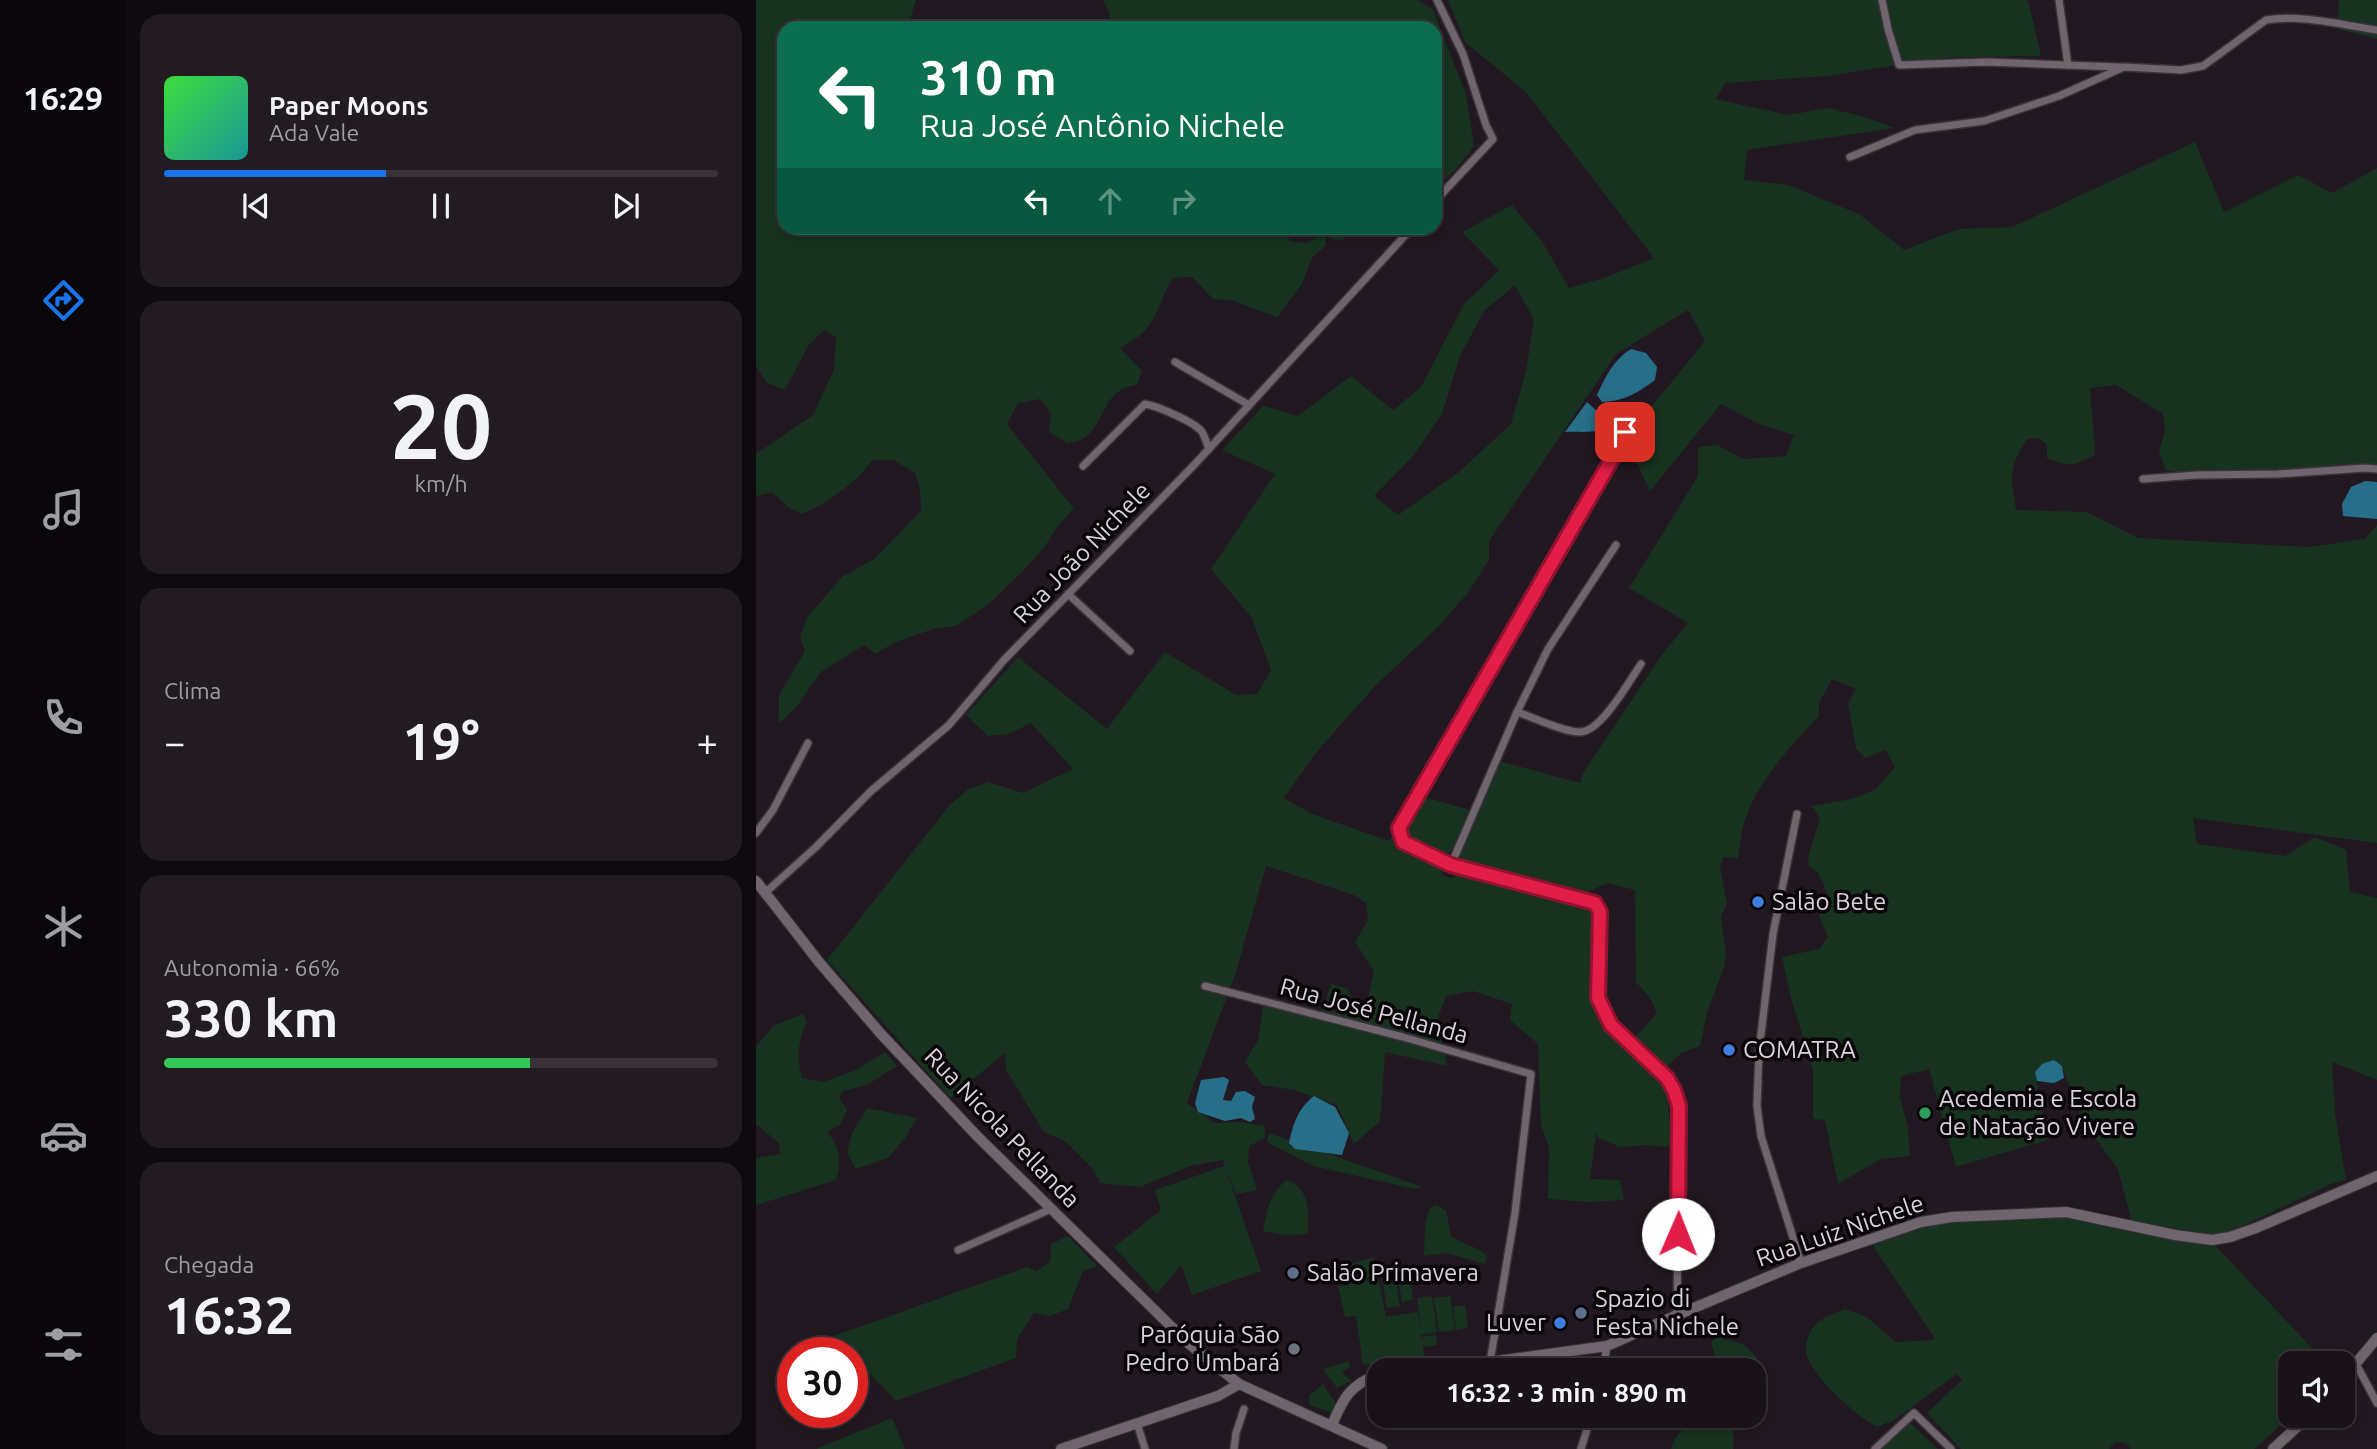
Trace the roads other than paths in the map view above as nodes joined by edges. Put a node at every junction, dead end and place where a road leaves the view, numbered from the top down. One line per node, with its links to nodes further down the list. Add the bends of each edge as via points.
1 (1437, 0): 8 (street, via 1463,54 1493,139)
2 (1882, 0): 5 (street, via 1899,65)
3 (2059, 0): 5 (street)
4 (2377, 30): 6 (street, via 2277,18 2266,20 2203,66 2181,70)
5 (2068, 65): 6 (street)
6 (2124, 67): 7 (street, via 2059,96 1984,121 1915,130)
7 (1850, 157)
8 (1442, 194)
9 (1406, 235): 11 (street, Rua João Nichele)
10 (1174, 362): 11 (street)
11 (1249, 405): 13 (street, Rua João Nichele)
12 (1625, 432): 25 (street, via 1399,828 1403,842)
13 (1209, 449): 14 (street, via 1197,426 1144,404); 18 (street, Rua João Nichele)
14 (1083, 466)
15 (2377, 469): 16 (street)
16 (2143, 479)
17 (1616, 545): 21 (street, via 1548,649)
18 (1068, 594): 19 (street); 27 (street, Rua João Nichele, via 949,725 871,791)
19 (1130, 651)
20 (1641, 664): 21 (street, via 1604,717 1588,730 1571,730)
21 (1517, 712): 25 (street)
22 (808, 743): 24 (street)
23 (1797, 814): 32 (street, via 1773,934 1757,1106 1761,1136)
24 (756, 833)
25 (1451, 865): 33 (street, via 1595,903 1600,912 1598,998 1611,1025 1667,1078 1679,1106)
26 (756, 881): 27 (main road, Rua Nicola Pellanda)
27 (766, 892): 30 (main road, Rua Nicola Pellanda, via 881,1034)
28 (1205, 986): 36 (street, Rua José Pellanda, via 1531,1074 1515,1213)
29 (2377, 1177): 32 (main road, Rua Luiz Nichele, via 2230,1237 2212,1240 2066,1212 1996,1213 1922,1222)
30 (1051, 1209): 31 (street); 41 (main road, Rua Nicola Pellanda, via 1187,1342)
31 (958, 1250)
32 (1801, 1263): 33 (main road, Rua Luiz Nichele)
33 (1677, 1314): 35 (main road, Rua Luiz Nichele)
34 (2377, 1338): 39 (main road)
35 (1607, 1346): 37 (main road, Rua Luiz Nichele); 38 (street)
36 (1491, 1358)
37 (1519, 1358)
38 (1605, 1358)
39 (2356, 1364): 42 (street)
40 (1367, 1380): 45 (main road, via 1345,1396)
41 (1239, 1384): 44 (main road, via 1218,1396); 45 (main road, Rua Nicola Pellanda)
42 (2377, 1402)
43 (1244, 1409): 50 (street)
44 (1137, 1423): 48 (main road); 49 (street)
45 (1332, 1425): 51 (main road)
46 (1587, 1428): 52 (street)
47 (2296, 1428): 55 (main road)
48 (1061, 1449)
49 (1145, 1449)
50 (1234, 1449)
51 (1382, 1449)
52 (1581, 1449)
53 (1875, 1449): 54 (street, via 1914,1413)
54 (1951, 1449)
55 (2273, 1449)

